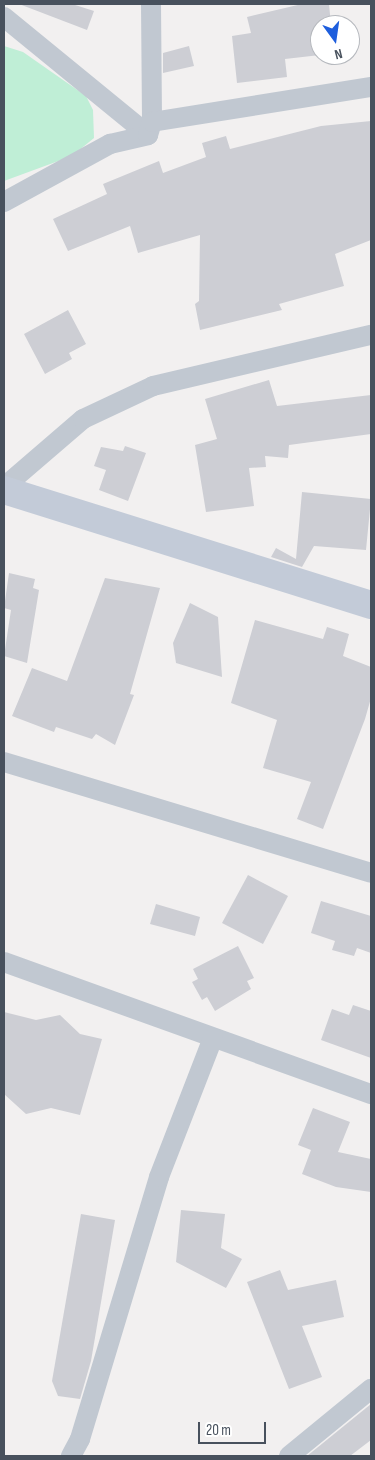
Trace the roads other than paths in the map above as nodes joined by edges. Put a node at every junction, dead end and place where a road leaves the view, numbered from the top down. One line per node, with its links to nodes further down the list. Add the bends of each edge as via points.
1 (151, 4): 4 (street)
2 (4, 17): 4 (street)
3 (371, 87): 4 (street)
4 (150, 128): 5 (street, via 110,144)
5 (4, 202)
6 (371, 335): 7 (street, via 153,386 83,419)
7 (4, 488): 8 (street)
8 (371, 605)
9 (4, 762): 10 (street)
10 (371, 873)
11 (4, 962): 12 (street)
12 (213, 1038): 13 (street); 15 (street, via 159,1177 80,1438)
13 (371, 1094)
14 (371, 1389): 16 (street)
15 (71, 1456)
16 (290, 1456)

